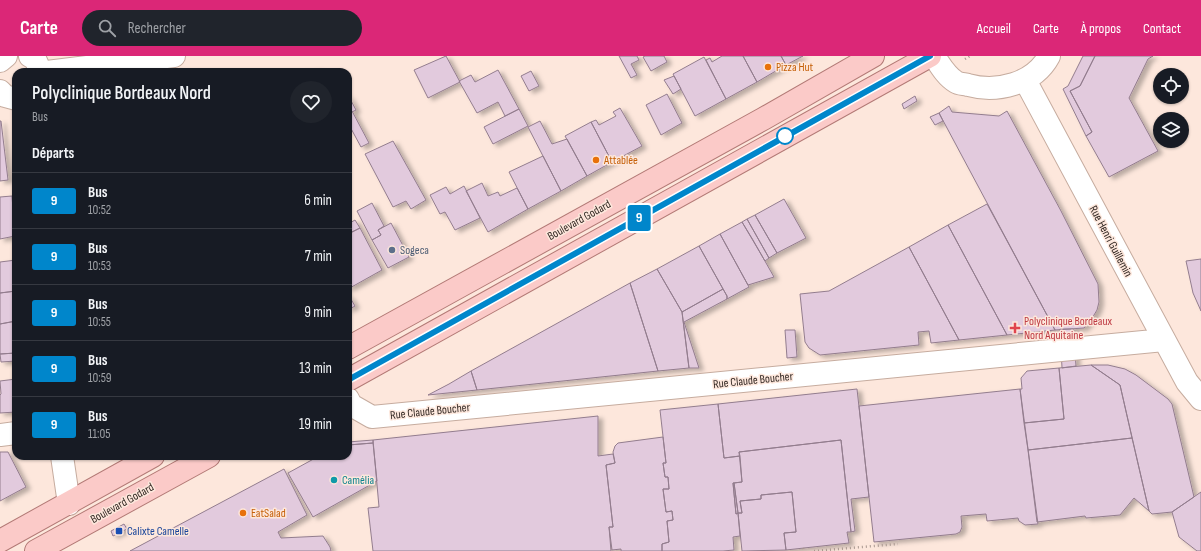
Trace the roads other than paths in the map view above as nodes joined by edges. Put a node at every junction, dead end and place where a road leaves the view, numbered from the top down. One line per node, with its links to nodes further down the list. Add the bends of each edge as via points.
1 (6, 56): 8 (street)
2 (30, 56): 9 (street)
3 (174, 56): 10 (street)
4 (930, 56): 16 (main road)
5 (934, 56): 11 (street, via 957,82 977,88 1001,88)
6 (1049, 56): 11 (street, via 1044,65)
7 (869, 57): 15 (main road, Boulevard Godard)
8 (0, 61)
9 (40, 68)
10 (79, 68)
11 (1025, 80): 14 (street, Rue Henri Guillemin)
12 (0, 91): 13 (street)
13 (12, 98)
14 (1164, 340): 17 (street, Rue Henri Guillemin, via 1187,382); 18 (street, Rue Claude Boucher, via 372,417)
15 (352, 346)
16 (352, 378)
17 (1201, 399)
18 (352, 406)
19 (12, 434): 20 (street)
20 (0, 435)
21 (63, 460): 24 (street)
22 (146, 460): 24 (main road)
23 (202, 460): 26 (main road, Boulevard Godard)
24 (69, 504): 25 (main road)
25 (0, 541)
26 (36, 551)

